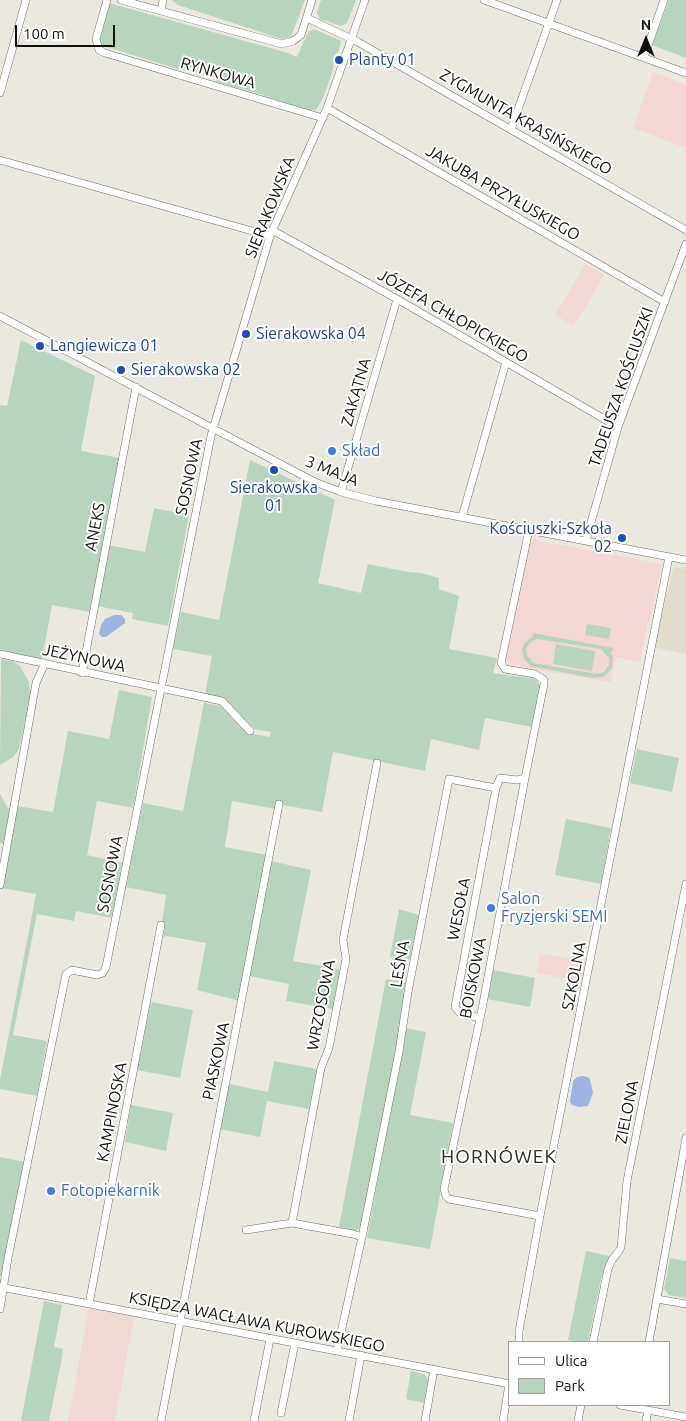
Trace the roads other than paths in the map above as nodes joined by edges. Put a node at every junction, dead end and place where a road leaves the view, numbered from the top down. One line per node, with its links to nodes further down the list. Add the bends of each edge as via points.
1 (26, 0): 16 (street)
2 (107, 0): 18 (street, RYNKOWA, via 96,39 99,50)
3 (121, 0): 10 (street)
4 (163, 0): 10 (street)
5 (312, 0): 11 (street)
6 (365, 0): 13 (street, SIERAKOWSKA)
7 (484, 0): 12 (street)
8 (557, 0): 12 (street)
9 (664, 0): 14 (street)
10 (160, 10): 11 (street, via 282,44 293,42 301,35)
11 (307, 18): 13 (street, ZYGMUNTA KRASIŃSKIEGO)
12 (548, 24): 14 (street); 19 (street)
13 (352, 38): 17 (street, SIERAKOWSKA); 19 (street, ZYGMUNTA KRASIŃSKIEGO)
14 (644, 57): 15 (street)
15 (686, 73)
16 (0, 93)
17 (327, 108): 18 (street, SIERAKOWSKA); 25 (street, JAKUBA PRZYŁUSKIEGO)
18 (323, 118): 22 (street, SIERAKOWSKA)
19 (510, 129): 21 (street, ZYGMUNTA KRASIŃSKIEGO)
20 (0, 160): 22 (street, JÓZEFA CHŁOPICKIEGO)
21 (686, 230)
22 (271, 233): 24 (street, JÓZEFA CHŁOPICKIEGO); 30 (street, SIERAKOWSKA)
23 (686, 244): 25 (street, TADEUSZA KOŚCIUSZKI)
24 (397, 299): 27 (street, JÓZEFA CHŁOPICKIEGO); 31 (street, ZAKĄTNA)
25 (665, 302): 29 (street, TADEUSZA KOŚCIUSZKI)
26 (0, 316): 28 (street, 3 MAJA)
27 (506, 362): 29 (street, JÓZEFA CHŁOPICKIEGO); 32 (street)
28 (136, 387): 30 (street, 3 MAJA); 39 (street, ANEKS)
29 (618, 427): 34 (street, TADEUSZA KOŚCIUSZKI)
30 (214, 428): 31 (street, 3 MAJA, via 315,482); 40 (street, SOSNOWA)
31 (341, 492): 32 (street, 3 MAJA)
32 (462, 517): 33 (street, 3 MAJA)
33 (529, 530): 34 (street, 3 MAJA); 43 (street, BOISKOWA, via 501,663 505,669 535,674 544,680)
34 (586, 540): 35 (street, 3 MAJA)
35 (668, 557): 36 (street, 3 MAJA); 51 (street, SZKOLNA)
36 (686, 560)
37 (0, 654): 38 (street, JEŻYNOWA)
38 (45, 663): 39 (street, JEŻYNOWA); 47 (street, via 36,683)
39 (82, 673): 40 (street, JEŻYNOWA)
40 (162, 688): 41 (street, via 222,701); 55 (street, SOSNOWA, via 106,967 97,975 72,970 66,974)
41 (250, 731)
42 (377, 763): 52 (street, WRZOSOWA, via 342,940 346,959 329,1048 321,1068)
43 (525, 778): 44 (street, via 500,778); 49 (street, BOISKOWA)
44 (496, 788): 49 (street, WESOŁA, via 455,1007 460,1013); 54 (street, LEŚNA, via 449,779)
45 (279, 804): 60 (street, PIASKOWA)
46 (686, 884): 63 (street, ZIELONA, via 627,1181 620,1247 608,1269)
47 (0, 885)
48 (161, 925): 57 (street, KAMPINOSKA)
49 (480, 1018): 51 (street, BOISKOWA, via 444,1189 446,1196)
50 (686, 1138): 56 (street)
51 (540, 1216): 62 (street, SZKOLNA)
52 (292, 1223): 53 (street); 54 (street)
53 (246, 1230)
54 (362, 1237): 66 (street)
55 (2, 1288): 57 (street, KSIĘDZA WACŁAWA KUROWSKIEGO); 59 (street)
56 (657, 1299): 58 (street); 64 (street)
57 (89, 1304): 60 (street, KSIĘDZA WACŁAWA KUROWSKIEGO)
58 (686, 1304)
59 (0, 1309)
60 (180, 1322): 61 (street, KSIĘDZA WACŁAWA KUROWSKIEGO); 76 (street, PIASKOWA)
61 (270, 1339): 65 (street, KSIĘDZA WACŁAWA KUROWSKIEGO); 77 (street)
62 (519, 1341)
63 (593, 1341)
64 (649, 1341)
65 (295, 1344): 66 (street, KSIĘDZA WACŁAWA KUROWSKIEGO); 74 (street)
66 (337, 1351): 67 (street, KSIĘDZA WACŁAWA KUROWSKIEGO)
67 (361, 1355): 68 (street, KSIĘDZA WACŁAWA KUROWSKIEGO); 78 (street)
68 (434, 1369): 69 (street, KSIĘDZA WACŁAWA KUROWSKIEGO); 79 (street)
69 (508, 1384)
70 (508, 1393): 80 (street)
71 (581, 1406): 81 (street)
72 (636, 1406): 73 (street)
73 (648, 1410): 75 (street); 82 (street)
74 (281, 1413)
75 (686, 1416)
76 (161, 1421)
77 (254, 1421)
78 (349, 1421)
79 (425, 1421)
80 (502, 1421)
81 (578, 1421)
82 (646, 1421)

